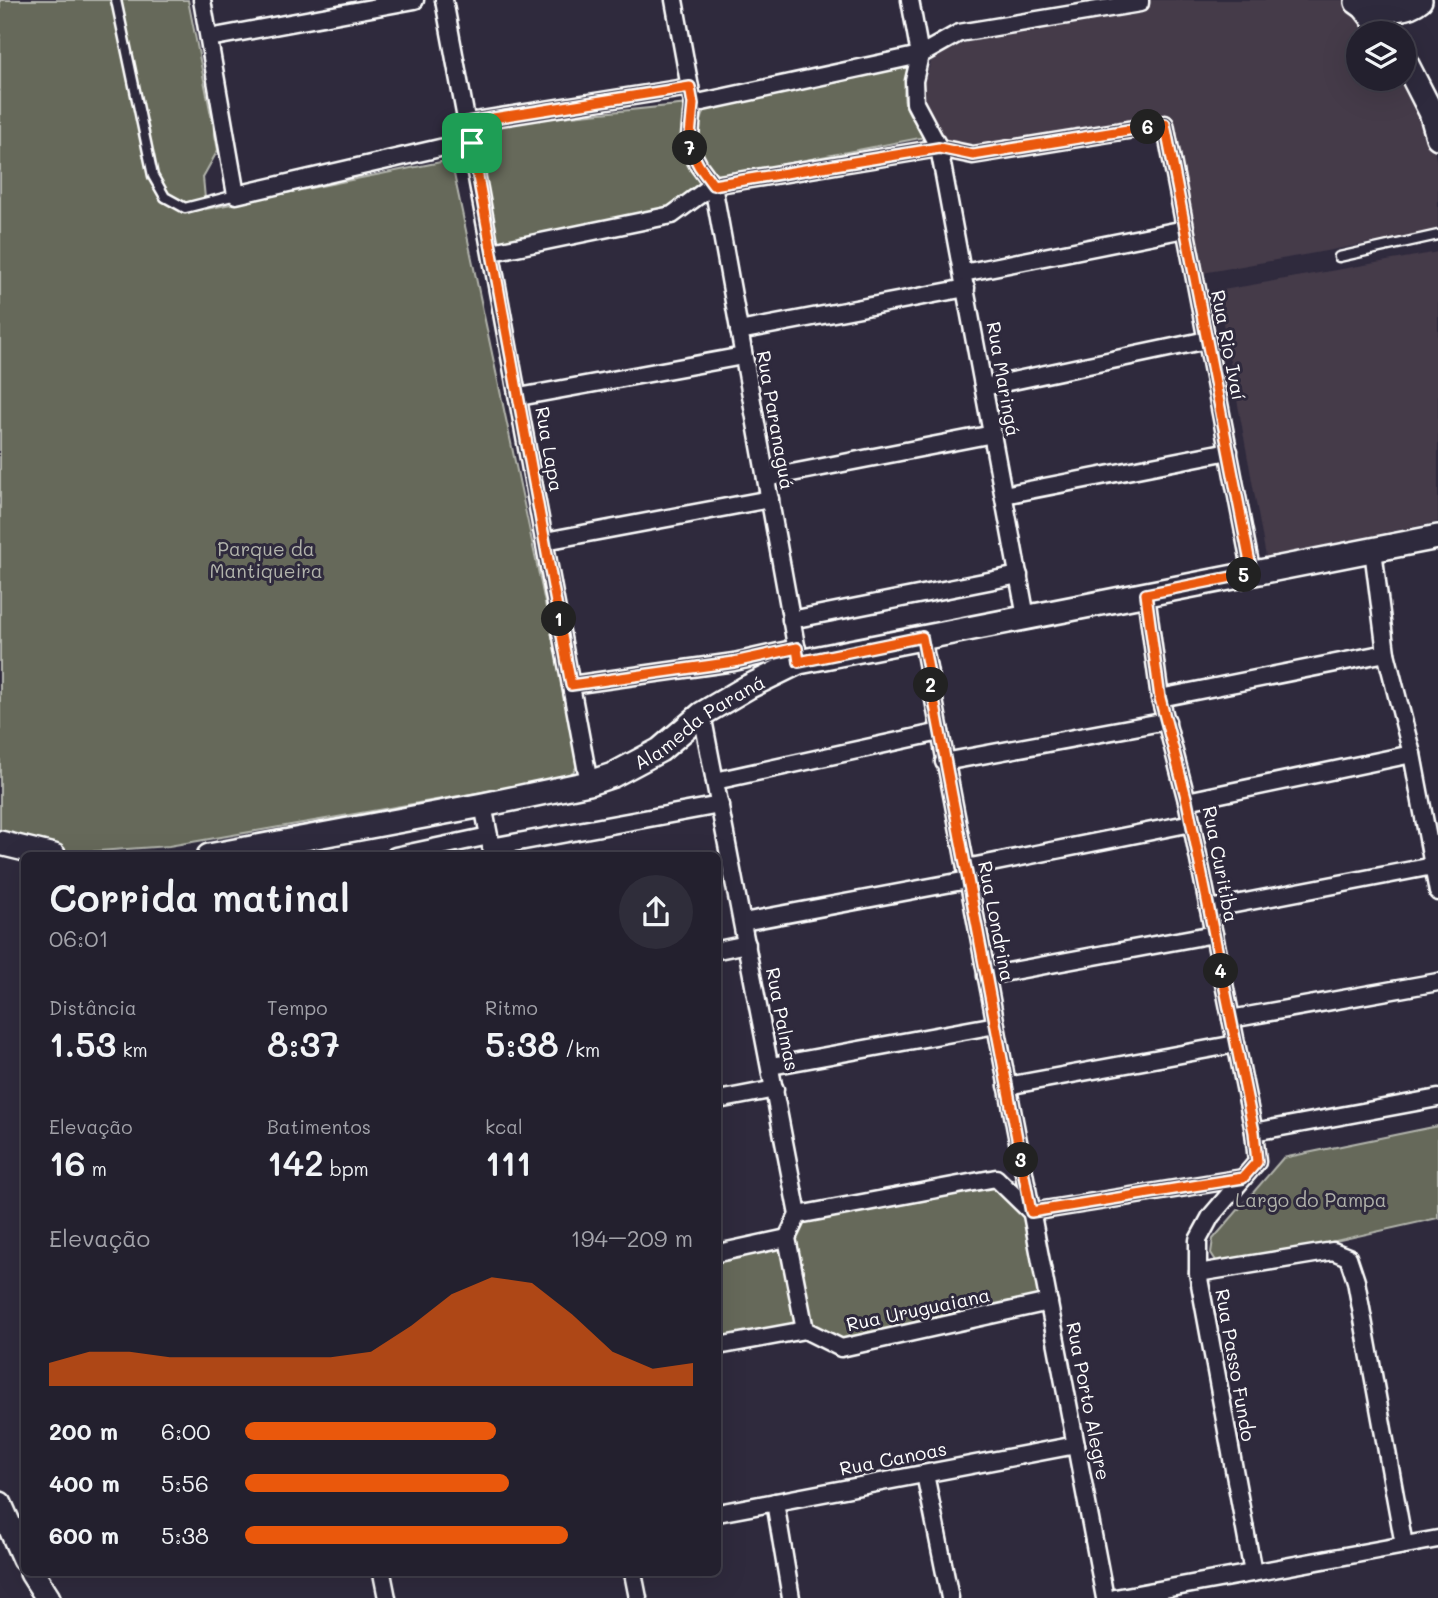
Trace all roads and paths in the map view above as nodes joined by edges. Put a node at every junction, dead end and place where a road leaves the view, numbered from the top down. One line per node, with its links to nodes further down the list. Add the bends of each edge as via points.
1 (116, 0): 21 (lane, via 153,176 165,197 185,208)
2 (202, 0): 11 (street)
3 (415, 0): 11 (street)
4 (444, 0): 16 (street, Rua Lapa)
5 (674, 0): 14 (street)
6 (910, 0): 12 (street, Rua Maringá)
7 (1420, 0): 9 (street, via 1389,10)
8 (1140, 1): 12 (street, via 959,33)
9 (1359, 3): 10 (street)
10 (1374, 21)
11 (209, 38): 21 (street)
12 (920, 55): 15 (street); 19 (street, Rua Maringá, via 915,103)
13 (1416, 83): 17 (street)
14 (690, 87): 15 (street); 16 (street)
15 (693, 104): 20 (street, via 689,147)
16 (468, 122): 18 (street, Rua Lapa)
17 (1438, 137)
18 (472, 143): 21 (street); 24 (street, Rua Lapa)
19 (939, 148): 20 (street); 22 (street, Rua Rio Ivaí, via 973,155 1165,124); 26 (street, Rua Maringá)
20 (713, 185): 24 (street, via 672,215); 27 (street, Rua Paranaguá)
21 (236, 195)
22 (1185, 229): 26 (street); 28 (street, Rua Rio Ivaí)
23 (1438, 235): 25 (lane)
24 (492, 252): 31 (street, Rua Lapa)
25 (1339, 257)
26 (965, 280): 27 (street); 30 (street, Rua Maringá)
27 (739, 331): 29 (street, Rua Paranaguá)
28 (1207, 340): 30 (street); 33 (street, Rua Rio Ivaí)
29 (743, 356): 31 (street); 34 (street, Rua Paranaguá)
30 (984, 387): 32 (street, Rua Maringá)
31 (519, 397): 38 (street, Rua Lapa)
32 (993, 434): 34 (street); 35 (street, Rua Maringá)
33 (1229, 451): 35 (street); 40 (street, Rua Rio Ivaí)
34 (765, 478): 36 (street, Rua Paranaguá)
35 (1004, 495): 41 (street, Rua Maringá)
36 (770, 499): 38 (street); 44 (street, Rua Paranaguá)
37 (1438, 537): 39 (street, Alameda Paraná)
38 (545, 541): 48 (street, Rua Lapa)
39 (1373, 550): 40 (street, Alameda Paraná); 46 (street)
40 (1252, 573): 42 (street, Alameda Paraná)
41 (1019, 575): 43 (street, Rua Maringá); 44 (street)
42 (1146, 594): 43 (street, Alameda Paraná); 49 (street, Rua Curitiba)
43 (1026, 617): 45 (street, Alameda Paraná)
44 (792, 620): 47 (street, Rua Paranaguá)
45 (922, 637): 47 (street, Alameda Paraná); 52 (street, Rua Londrina)
46 (1386, 653): 49 (street); 53 (street)
47 (798, 655): 48 (street); 50 (street, Alameda Paraná)
48 (571, 685): 56 (street, Rua Lapa)
49 (1160, 698): 51 (street, Rua Curitiba)
50 (702, 714): 55 (street, Rua Palmas); 56 (street, Alameda Paraná, via 660,750)
51 (1167, 721): 54 (street); 57 (street, Rua Curitiba)
52 (940, 732): 54 (street, Rua Londrina); 55 (street)
53 (1412, 754): 57 (street); 66 (street)
54 (944, 762): 67 (street, Rua Londrina)
55 (715, 781): 59 (street, Rua Palmas)
56 (589, 783): 58 (street, Alameda Paraná)
57 (1187, 801): 60 (street, Rua Curitiba)
58 (483, 805): 62 (street); 64 (street, Alameda Paraná)
59 (720, 805): 62 (street); 70 (street, Rua Palmas)
60 (1192, 823): 67 (street); 69 (street, Rua Curitiba)
61 (0, 843): 63 (street)
62 (491, 846): 65 (street)
63 (27, 852)
64 (255, 852)
65 (433, 852)
66 (1433, 866): 68 (street); 69 (street)
67 (967, 874): 70 (street); 74 (street, Rua Londrina)
68 (1438, 892)
69 (1209, 909): 71 (street, Rua Curitiba)
70 (743, 922): 72 (street, Rua Palmas)
71 (1214, 934): 74 (street); 76 (street, Rua Curitiba)
72 (747, 944): 73 (street); 79 (street, Rua Palmas)
73 (721, 949)
74 (986, 976): 77 (street, Rua Londrina)
75 (1438, 982): 76 (street)
76 (1231, 1019): 78 (street, Rua Curitiba)
77 (996, 1025): 79 (street); 80 (street, Rua Londrina)
78 (1236, 1044): 80 (street); 84 (street, Rua Curitiba)
79 (771, 1066): 81 (street, Rua Palmas)
80 (1007, 1086): 86 (street, Rua Londrina)
81 (775, 1089): 83 (street); 87 (street, Rua Palmas)
82 (1438, 1098): 84 (street)
83 (721, 1099)
84 (1254, 1132): 85 (street, Rua Curitiba, via 1257,1162)
85 (1243, 1178): 86 (street); 90 (street, Rua Passo Fundo, via 1211,1216 1198,1240)
86 (1031, 1212): 87 (street, via 996,1178); 91 (street, Rua Porto Alegre)
87 (798, 1215): 88 (street)
88 (787, 1238): 89 (street); 92 (street)
89 (721, 1252)
90 (1198, 1273): 100 (street, via 1333,1251 1348,1257); 102 (street, Rua Passo Fundo)
91 (1048, 1302): 92 (street, Rua Uruguaiana, via 841,1348); 94 (street, Rua Porto Alegre)
92 (805, 1330): 93 (street)
93 (721, 1345)
94 (1076, 1445): 95 (street, Rua Canoas); 111 (street, Rua Porto Alegre)
95 (925, 1474): 96 (street, Rua Canoas); 110 (street)
96 (775, 1502): 98 (street, Rua Canoas); 109 (street)
97 (0, 1504): 101 (street)
98 (721, 1512)
99 (1438, 1539): 100 (street)
100 (1404, 1545): 102 (street)
101 (21, 1552)
102 (1253, 1573): 112 (street)
103 (35, 1576): 106 (street)
104 (383, 1576): 107 (street)
105 (634, 1576): 108 (street)
106 (48, 1598)
107 (387, 1598)
108 (638, 1598)
109 (791, 1598)
110 (950, 1598)
111 (1105, 1598)
112 (1115, 1598)

